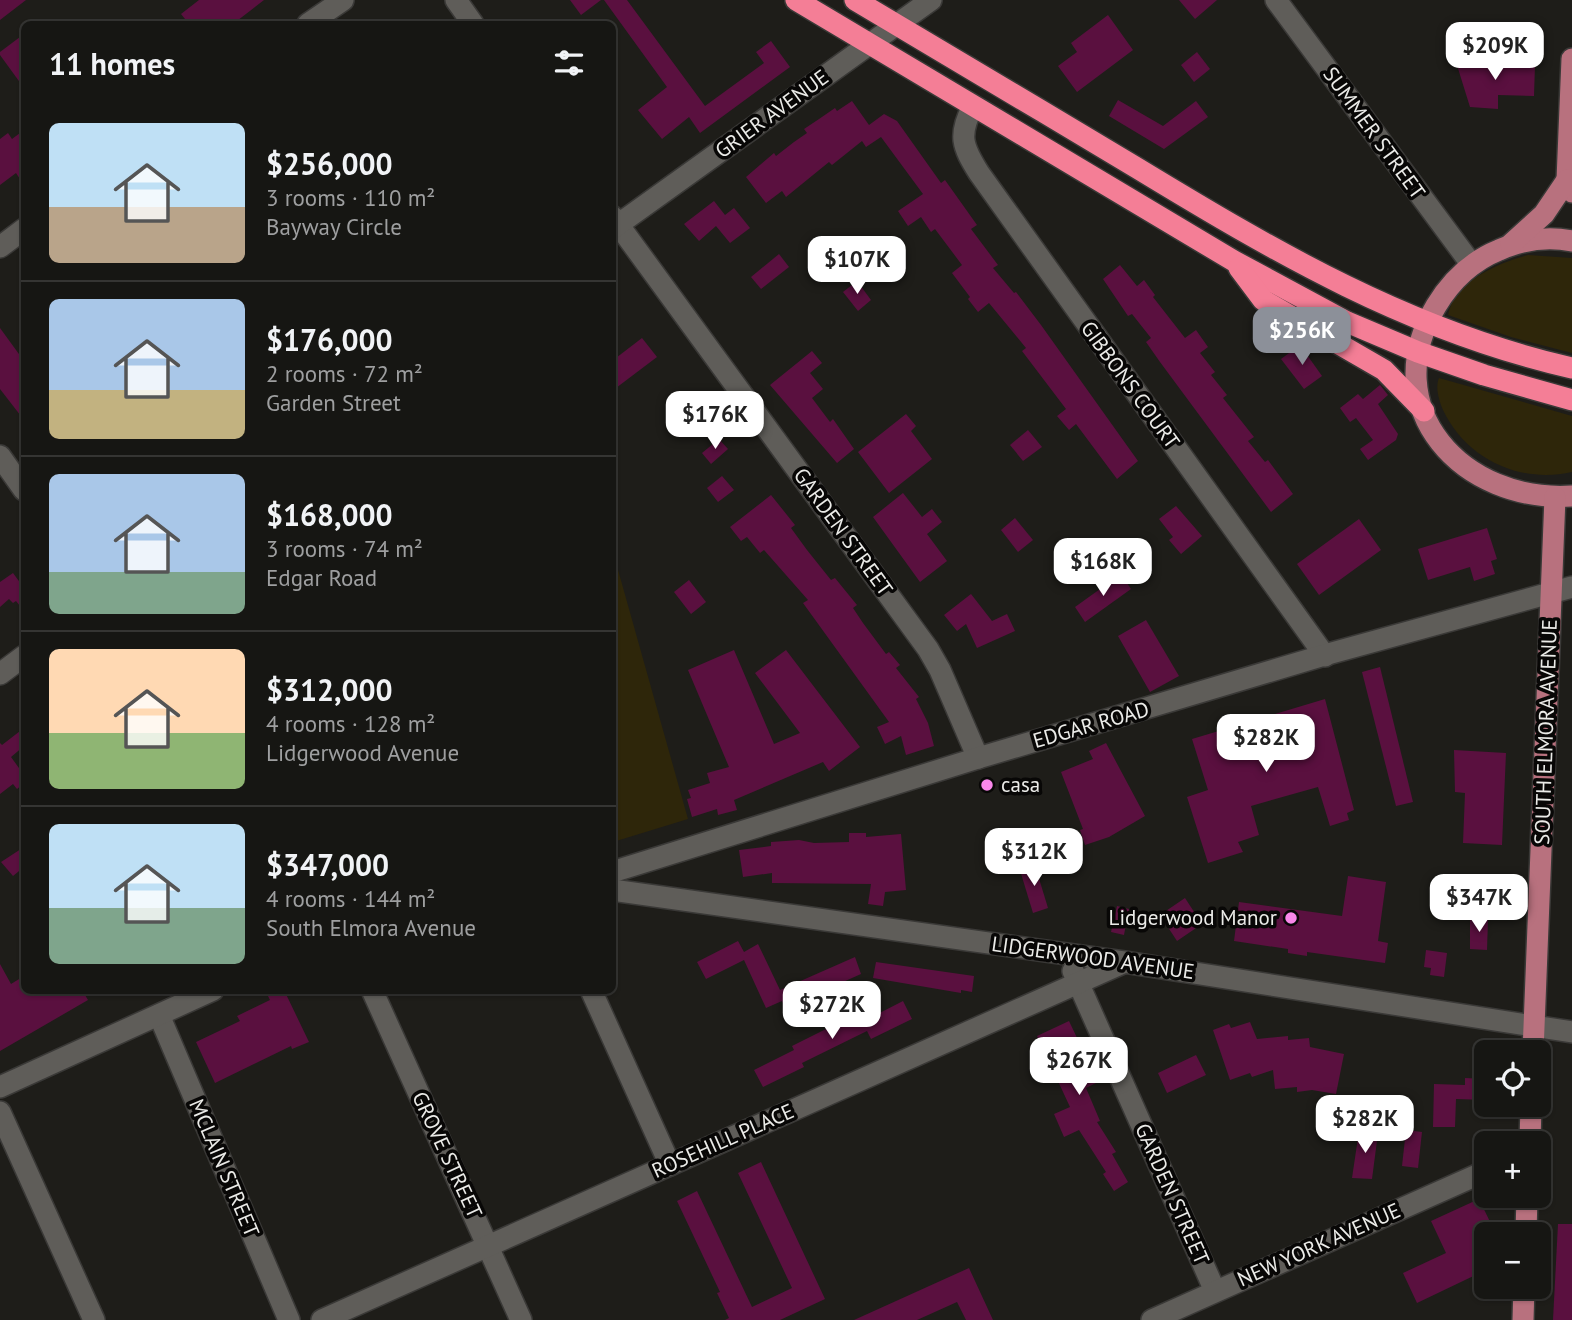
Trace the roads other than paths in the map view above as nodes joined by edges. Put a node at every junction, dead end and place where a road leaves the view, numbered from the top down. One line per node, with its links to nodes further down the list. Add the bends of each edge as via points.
1 (343, 0): 7 (street)
2 (456, 0): 8 (street)
3 (796, 0): 10 (highway)
4 (855, 0): 9 (highway)
5 (931, 0): 9 (street, GRIER AVENUE)
6 (1276, 0): 21 (street, SUMMER STREET)
7 (312, 21)
8 (471, 21)
9 (897, 24): 10 (street, GRIER AVENUE); 22 (highway, via 1230,224 1357,293)
10 (869, 44): 12 (highway); 14 (street, GRIER AVENUE)
11 (1572, 59): 13 (main road)
12 (973, 106): 20 (highway); 31 (street, GIBBONS COURT, via 963,126 968,156)
13 (1570, 186): 18 (main road)
14 (616, 222)
15 (616, 226): 34 (street, GARDEN STREET, via 928,649)
16 (21, 231): 19 (street)
17 (1572, 241): 18 (main road, via 1547,239)
18 (1510, 246): 21 (main road)
19 (0, 247)
20 (1234, 261): 23 (highway, via 1347,322); 26 (highway, via 1263,300 1369,360 1398,382)
21 (1472, 265): 22 (main road, via 1446,290)
22 (1426, 322): 23 (main road); 24 (highway)
23 (1418, 352): 25 (highway); 26 (main road)
24 (1572, 368)
25 (1572, 400)
26 (1424, 411): 29 (main road, via 1439,441 1473,474 1506,489)
27 (0, 456): 28 (street)
28 (21, 486)
29 (1564, 496): 30 (main road, SOUTH ELMORA AVENUE)
30 (1562, 589): 31 (street, EDGAR ROAD); 44 (main road, SOUTH ELMORA AVENUE)
31 (1325, 656): 34 (street, EDGAR ROAD)
32 (21, 658): 33 (street)
33 (0, 674)
34 (978, 758): 35 (street, EDGAR ROAD)
35 (616, 871)
36 (616, 891): 37 (street, LIDGERWOOD AVENUE)
37 (1064, 954): 38 (street, LIDGERWOOD AVENUE); 39 (street, GARDEN STREET)
38 (1124, 962): 39 (street, ROSEHILL PLACE); 44 (street, LIDGERWOOD AVENUE)
39 (1079, 983): 49 (street, ROSEHILL PLACE); 52 (street, GARDEN STREET)
40 (204, 994): 43 (street)
41 (374, 994): 51 (street, GROVE STREET)
42 (593, 994): 49 (street)
43 (159, 1015): 47 (street); 55 (street, MCLAIN STREET)
44 (1535, 1026): 45 (street, LIDGERWOOD AVENUE); 46 (main road, SOUTH ELMORA AVENUE)
45 (1572, 1032)
46 (1534, 1040)
47 (0, 1087)
48 (0, 1112): 54 (street)
49 (670, 1165): 51 (street, ROSEHILL PLACE)
50 (1474, 1176): 52 (street, NEW YORK AVENUE)
51 (489, 1246): 56 (street, ROSEHILL PLACE); 57 (street, GROVE STREET)
52 (1215, 1291): 58 (street, NEW YORK AVENUE)
53 (1524, 1299): 59 (main road)
54 (94, 1320)
55 (289, 1320)
56 (322, 1320)
57 (521, 1320)
58 (1152, 1320)
59 (1523, 1320)

